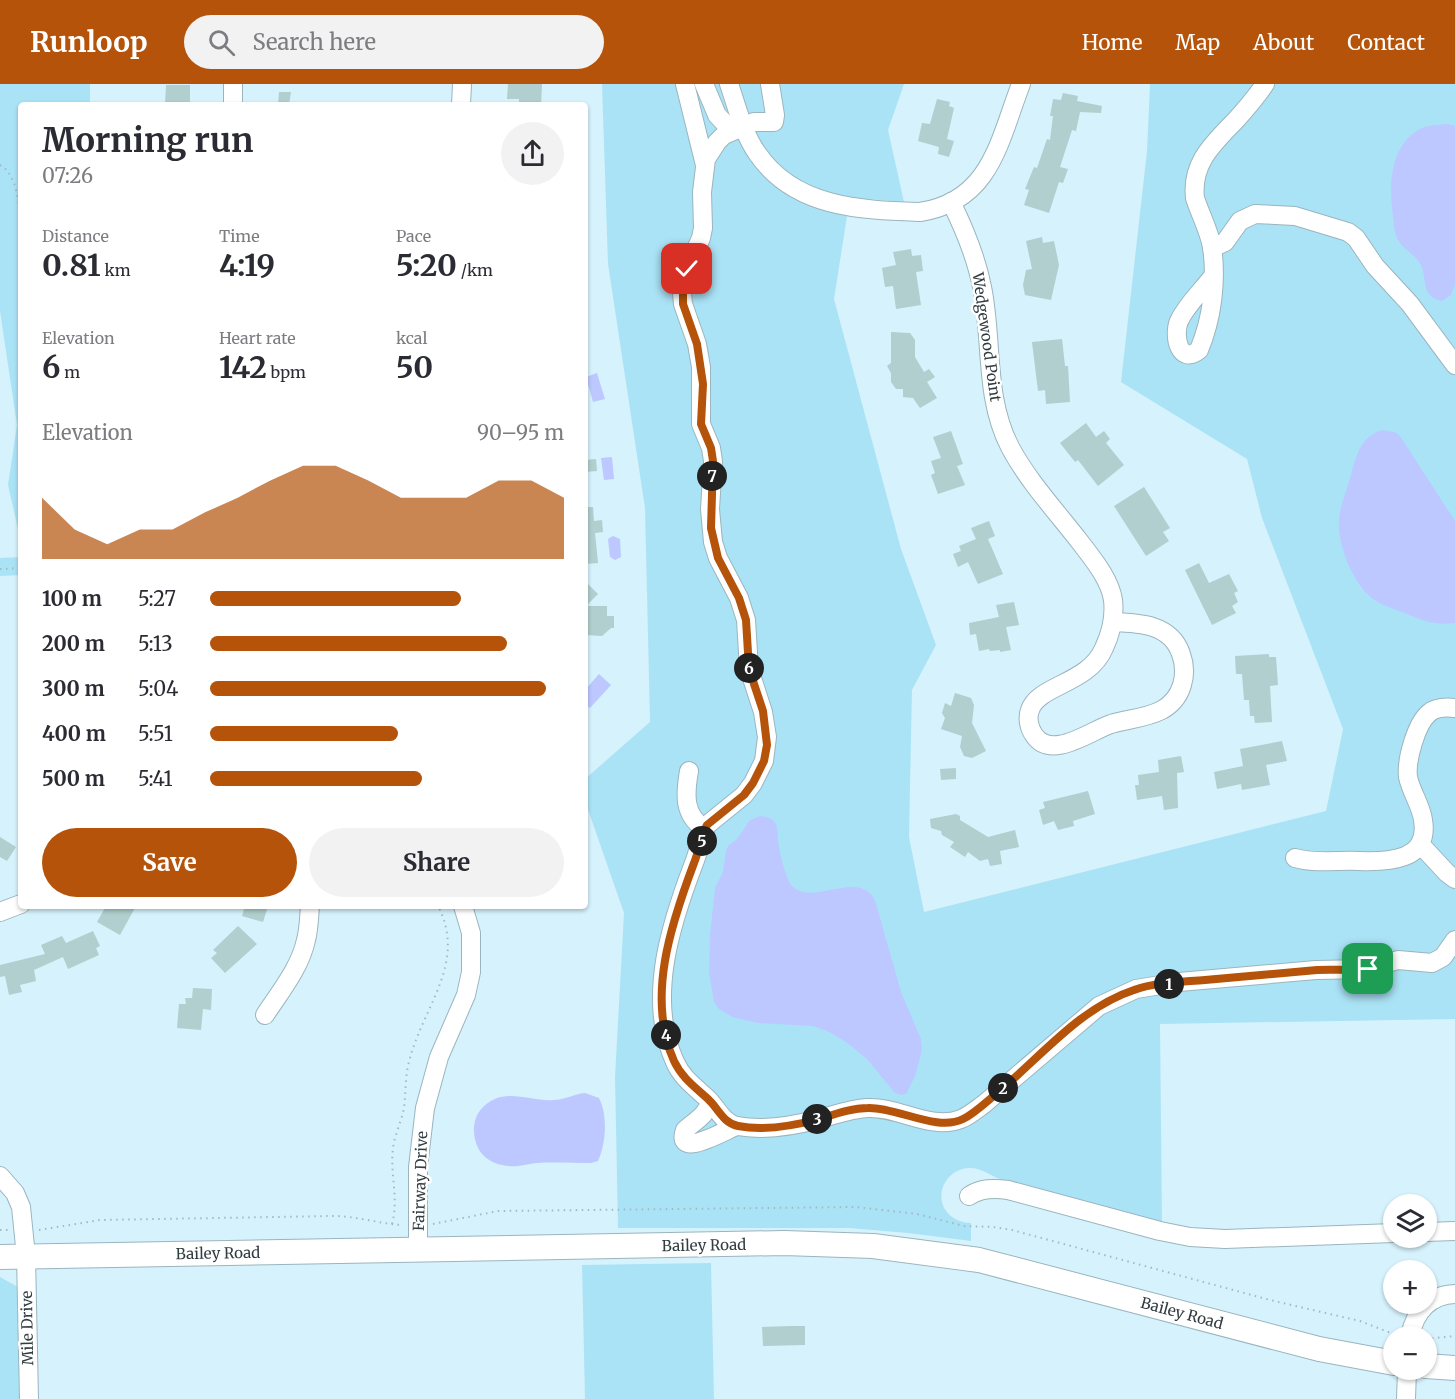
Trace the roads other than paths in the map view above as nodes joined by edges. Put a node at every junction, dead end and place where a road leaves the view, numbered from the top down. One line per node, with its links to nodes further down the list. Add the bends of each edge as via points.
1 (233, 84): 9 (street)
2 (462, 84): 10 (street)
3 (685, 84): 12 (street)
4 (704, 84): 11 (street, via 717,115)
5 (729, 84): 11 (street)
6 (770, 84): 11 (street, via 774,122 757,121)
7 (1021, 84): 13 (street, via 989,167 979,182)
8 (1266, 84): 14 (street, via 1211,146 1199,167 1195,198)
9 (233, 102)
10 (461, 102)
11 (738, 128): 12 (street, via 717,142); 13 (street, via 767,166 808,196 842,206 906,211 933,210)
12 (705, 165): 20 (street, via 703,228 687,269 683,304 697,344 703,384 701,424 713,461 712,535 746,620 749,669 763,711 767,745 753,783)
13 (951, 202): 17 (street, Wedgewood Point, via 972,248 980,278 993,395 1009,445 1101,571 1113,598)
14 (1212, 248): 15 (street); 16 (street, via 1225,242 1240,221 1255,214 1296,216 1340,227 1356,238)
15 (1213, 276)
16 (1455, 365)
17 (1113, 622): 17 (street, Wedgewood Point, via 1110,637 1093,665 1034,701 1029,711 1030,730 1043,744 1060,746 1110,725 1153,715 1164,710 1180,690 1184,663 1172,638 1152,626)
18 (1455, 708): 21 (street, via 1430,711 1419,726 1411,752 1408,775 1423,819)
19 (689, 771): 20 (street, via 687,807 694,821)
20 (705, 829): 30 (street, via 670,937 663,970 663,999 665,1031 675,1064 694,1089)
21 (1420, 844): 22 (street, via 1413,853 1387,861); 23 (street)
22 (1296, 858)
23 (1455, 879)
24 (18, 905): 27 (street)
25 (310, 909): 29 (street, via 300,958)
26 (464, 909): 37 (street, Fairway Drive, via 471,933 471,972 466,994 439,1057 425,1108 418,1167)
27 (0, 912)
28 (1455, 940): 31 (street, via 1443,957 1432,963 1398,960 1368,969 1316,970 1136,989 1099,1006 1018,1076 957,1121 930,1120 870,1108 783,1126)
29 (265, 1015)
30 (711, 1102): 31 (street, via 724,1119); 31 (street, via 685,1130 686,1142 698,1144)
31 (737, 1126)
32 (0, 1176): 38 (street, Mile Drive, via 15,1192 21,1207)
33 (969, 1196): 36 (street, via 988,1189 1008,1190 1190,1238)
34 (1455, 1231): 35 (street)
35 (1437, 1232)
36 (1383, 1233)
37 (418, 1250): 38 (main road, Bailey Road); 42 (main road, Bailey Road, via 784,1243 901,1249 1003,1265 1319,1349)
38 (26, 1256): 39 (main road, Bailey Road); 46 (street, Mile Drive)
39 (0, 1257)
40 (1455, 1294): 41 (street, via 1427,1303)
41 (1413, 1326)
42 (1383, 1361)
43 (1437, 1367): 44 (main road)
44 (1455, 1368)
45 (1407, 1380): 47 (street)
46 (29, 1399)
47 (1406, 1399)

